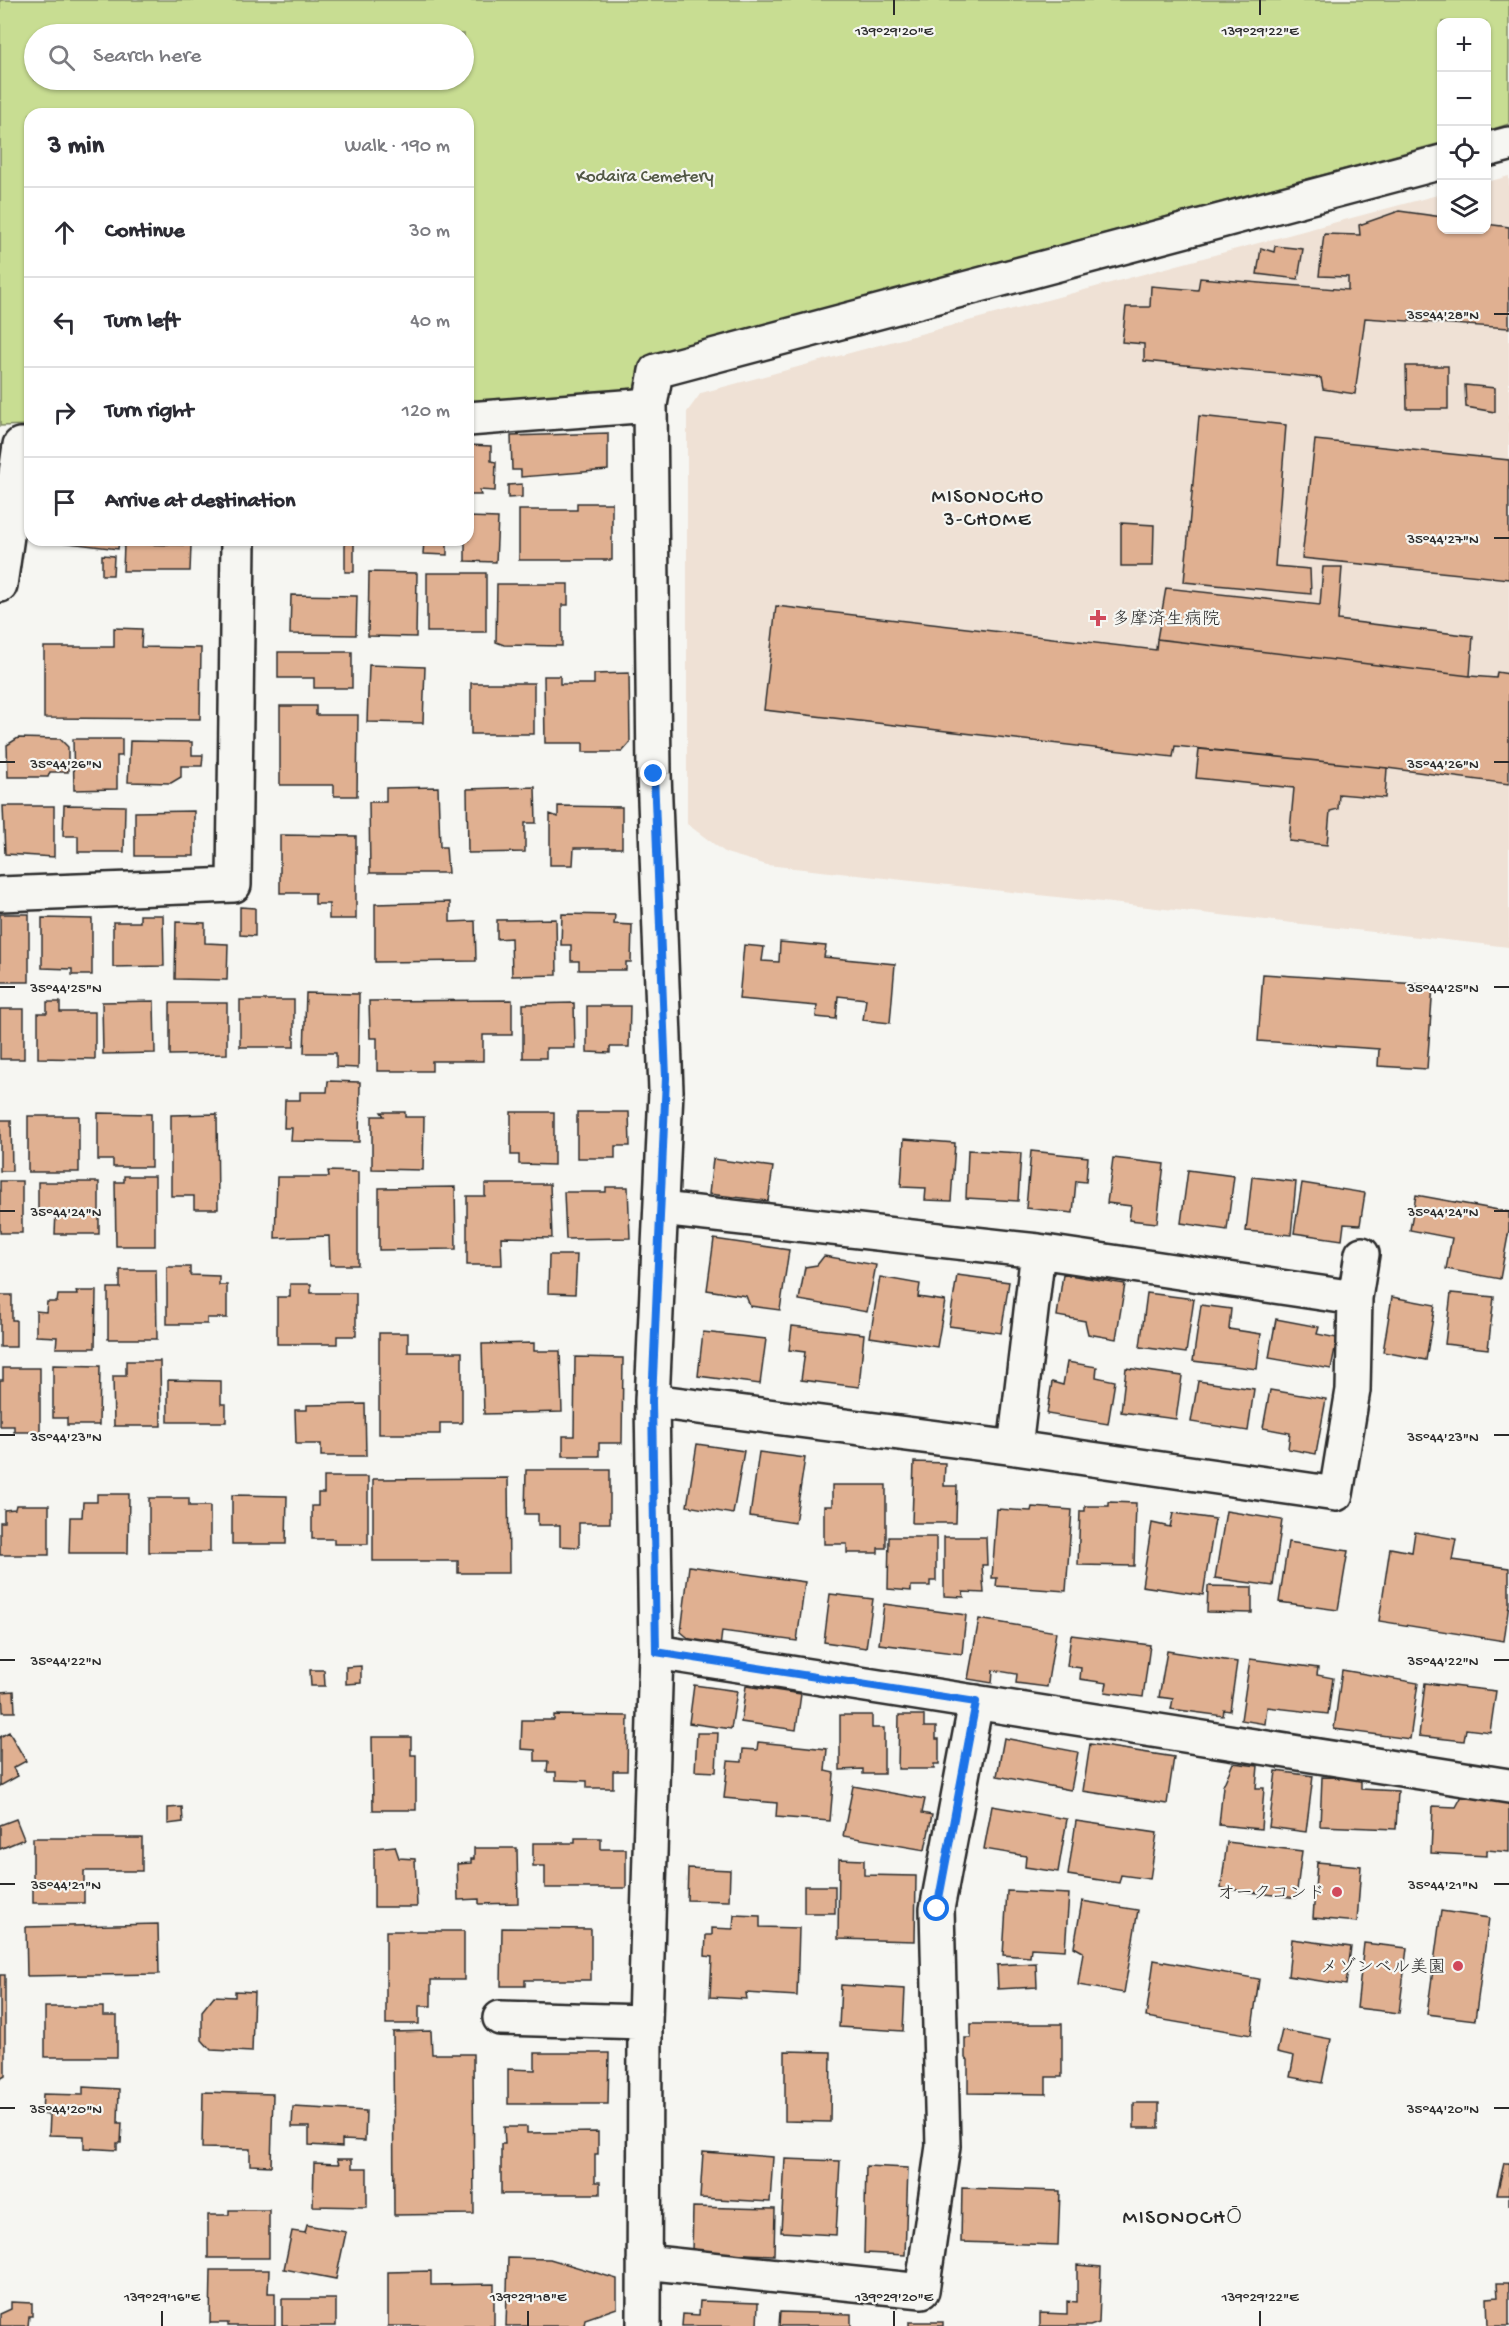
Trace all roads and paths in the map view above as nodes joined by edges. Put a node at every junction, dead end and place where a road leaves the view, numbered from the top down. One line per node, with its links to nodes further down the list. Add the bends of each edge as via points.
1 (1509, 144): 2 (street)
2 (1491, 149)
3 (1437, 163): 4 (street, via 656,371)
4 (651, 405): 5 (street); 10 (street, via 654,774 666,1078)
5 (474, 419)
6 (24, 445): 8 (street, via 20,445)
7 (238, 546): 9 (street, via 234,885)
8 (0, 585)
9 (0, 894)
10 (661, 1209): 11 (street); 14 (street)
11 (1038, 1251): 13 (street); 15 (street)
12 (1362, 1254): 13 (street)
13 (1355, 1298): 15 (street, via 1353,1390 1336,1494)
14 (652, 1401): 15 (street); 16 (street)
15 (1015, 1448)
16 (656, 1652): 17 (street); 20 (street)
17 (976, 1702): 18 (street); 21 (street, via 937,1909 944,2146 922,2291)
18 (1509, 1786)
19 (500, 2018): 20 (street)
20 (645, 2022): 21 (street)
21 (644, 2262): 22 (street)
22 (644, 2326)

